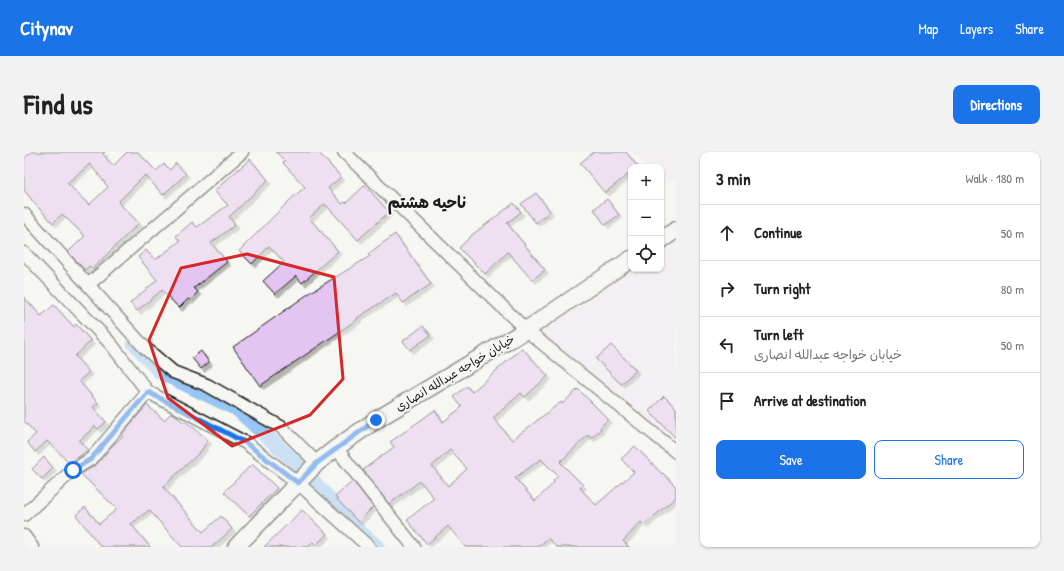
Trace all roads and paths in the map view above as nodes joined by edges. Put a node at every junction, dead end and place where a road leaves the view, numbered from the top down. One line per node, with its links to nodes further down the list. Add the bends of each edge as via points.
1 (242, 152): 8 (street)
2 (344, 152): 9 (street)
3 (24, 214): 8 (street)
4 (676, 230): 5 (street)
5 (664, 238)
6 (24, 252): 10 (street, via 111,344)
7 (628, 261): 9 (street, خیابان خواجه عبدالله انصاری)
8 (89, 284): 13 (street, via 145,348 173,372 207,385 281,427)
9 (526, 330): 11 (street, خیابان خواجه عبدالله انصاری, via 376,420); 12 (street)
10 (148, 392): 14 (street, via 246,443); 15 (street, via 91,459 73,470)
11 (336, 448): 13 (street, خیابان خواجه عبدالله انصاری); 20 (street)
12 (676, 452)
13 (317, 463): 14 (street, خیابان خواجه عبدالله انصاری)
14 (298, 483): 18 (street, خیابان خواجه عبدالله انصاری); 19 (street)
15 (24, 515)
16 (24, 536): 17 (street)
17 (32, 547)
18 (236, 547)
19 (369, 547)
20 (414, 547)

